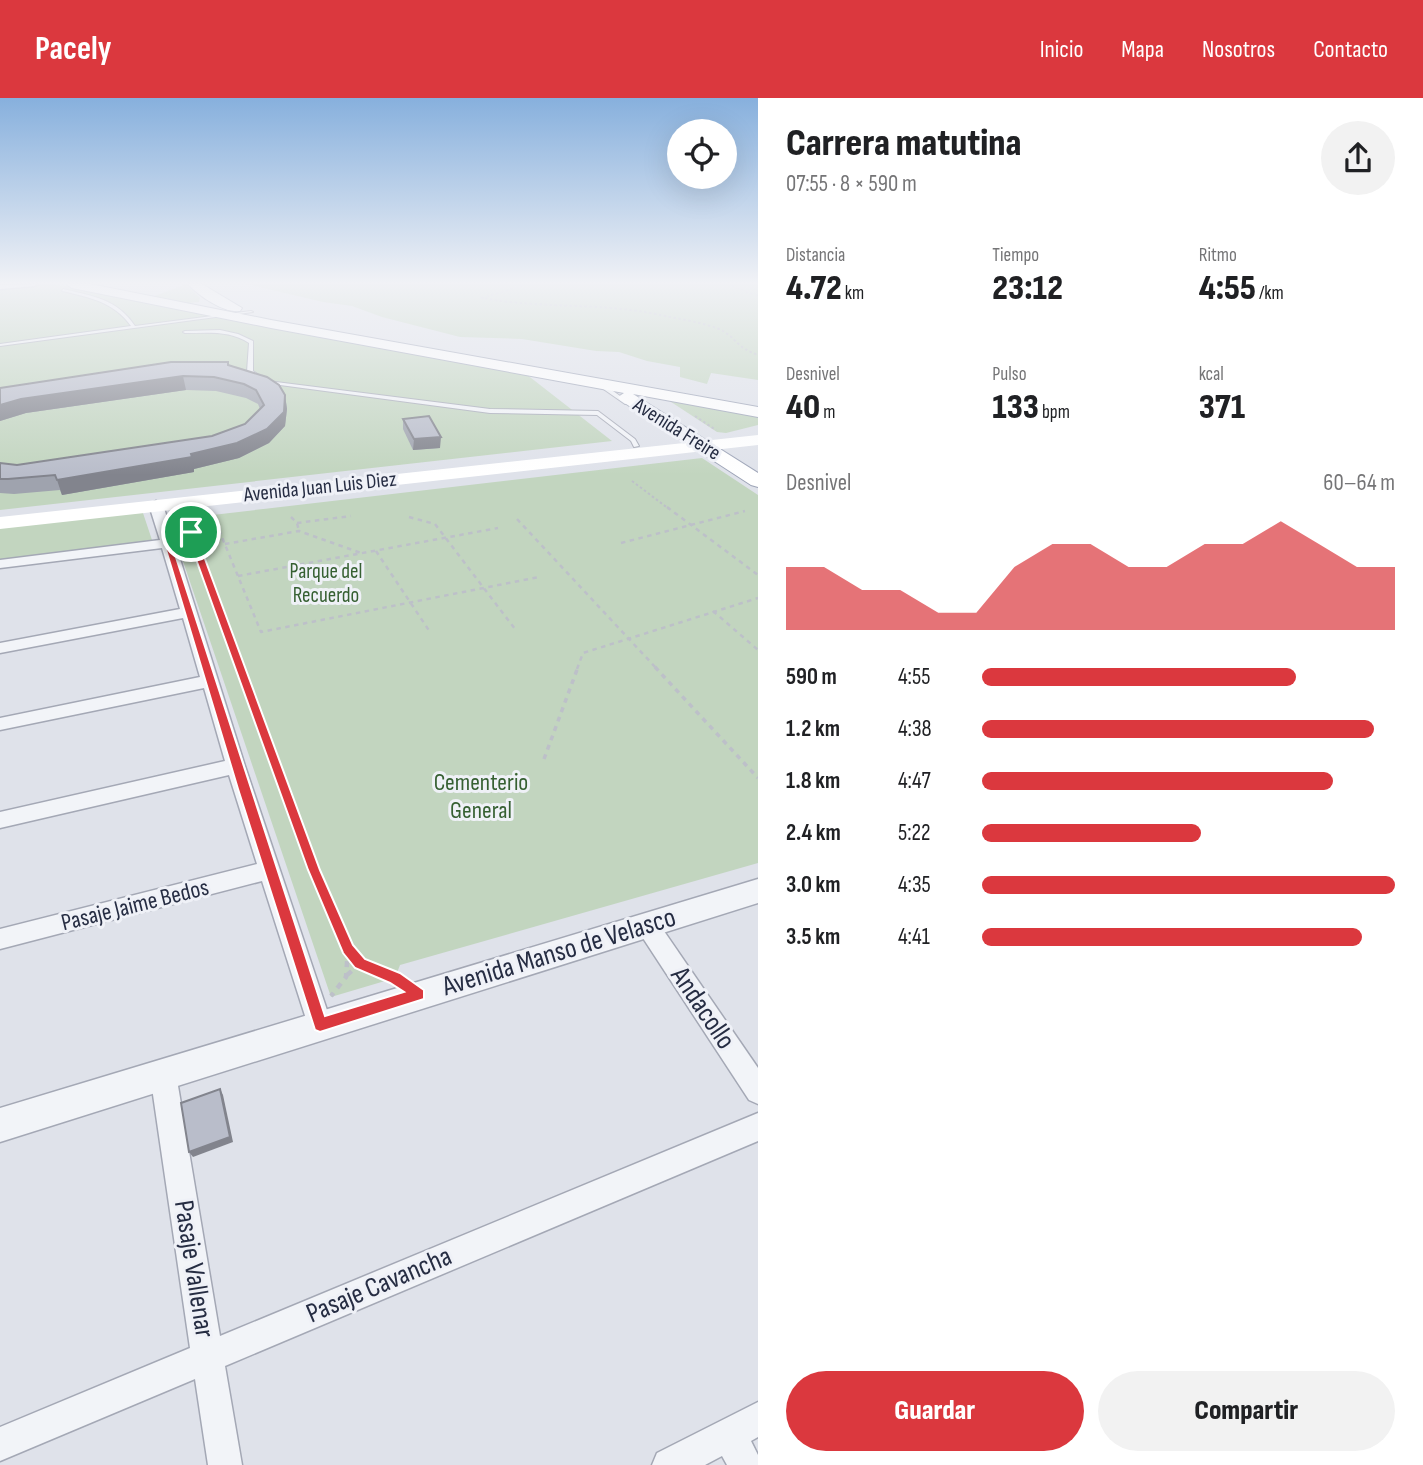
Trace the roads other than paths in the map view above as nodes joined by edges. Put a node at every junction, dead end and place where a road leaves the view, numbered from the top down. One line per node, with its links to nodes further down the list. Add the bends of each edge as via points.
1 (251, 348): 12 (lane, via 250,372 267,383 490,411 598,413)
2 (399, 348): 5 (main road)
3 (431, 348): 4 (main road)
4 (626, 382): 6 (main road, Avenida Freire); 7 (main road)
5 (599, 385): 6 (main road); 11 (main road, Avenida Freire)
6 (647, 393): 8 (main road); 11 (main road, Avenida Freire)
7 (758, 405)
8 (758, 412)
9 (758, 432): 11 (main road, Avenida Juan Luis Diez)
10 (758, 440): 11 (main road, Avenida Juan Luis Diez)
11 (711, 442): 12 (main road, Avenida Juan Luis Diez); 13 (main road, Avenida Juan Luis Diez); 14 (main road, Avenida Freire); 15 (main road, Avenida Freire)
12 (636, 446): 13 (main road, Avenida Juan Luis Diez)
13 (515, 464): 16 (main road, Avenida Juan Luis Diez)
14 (758, 465)
15 (758, 481)
16 (156, 505): 17 (main road, Avenida Juan Luis Diez); 18 (street)
17 (0, 523)
18 (168, 543): 19 (street); 20 (street)
19 (0, 565)
20 (188, 612): 21 (street); 22 (street)
21 (0, 648)
22 (210, 681): 23 (street); 24 (street)
23 (0, 724)
24 (236, 766): 25 (street); 26 (street)
25 (0, 820)
26 (270, 870): 29 (street, Pasaje Jaime Bedos); 30 (street)
27 (758, 891): 28 (street, Avenida Manso de Velasco)
28 (647, 925): 30 (street, Avenida Manso de Velasco, via 419,995); 32 (street, Andacollo)
29 (0, 940)
30 (317, 1013): 31 (street, Avenida Manso de Velasco)
31 (163, 1074): 33 (street, Avenida Manso de Velasco); 35 (street, Pasaje Vallenar)
32 (758, 1091)
33 (0, 1125)
34 (758, 1127): 35 (street, Pasaje Cavancha)
35 (208, 1357): 37 (street, Pasaje Cavancha); 38 (street, Pasaje Vallenar)
36 (744, 1426): 39 (street); 40 (street)
37 (0, 1444)
38 (225, 1465)
39 (669, 1465)
40 (745, 1465)

